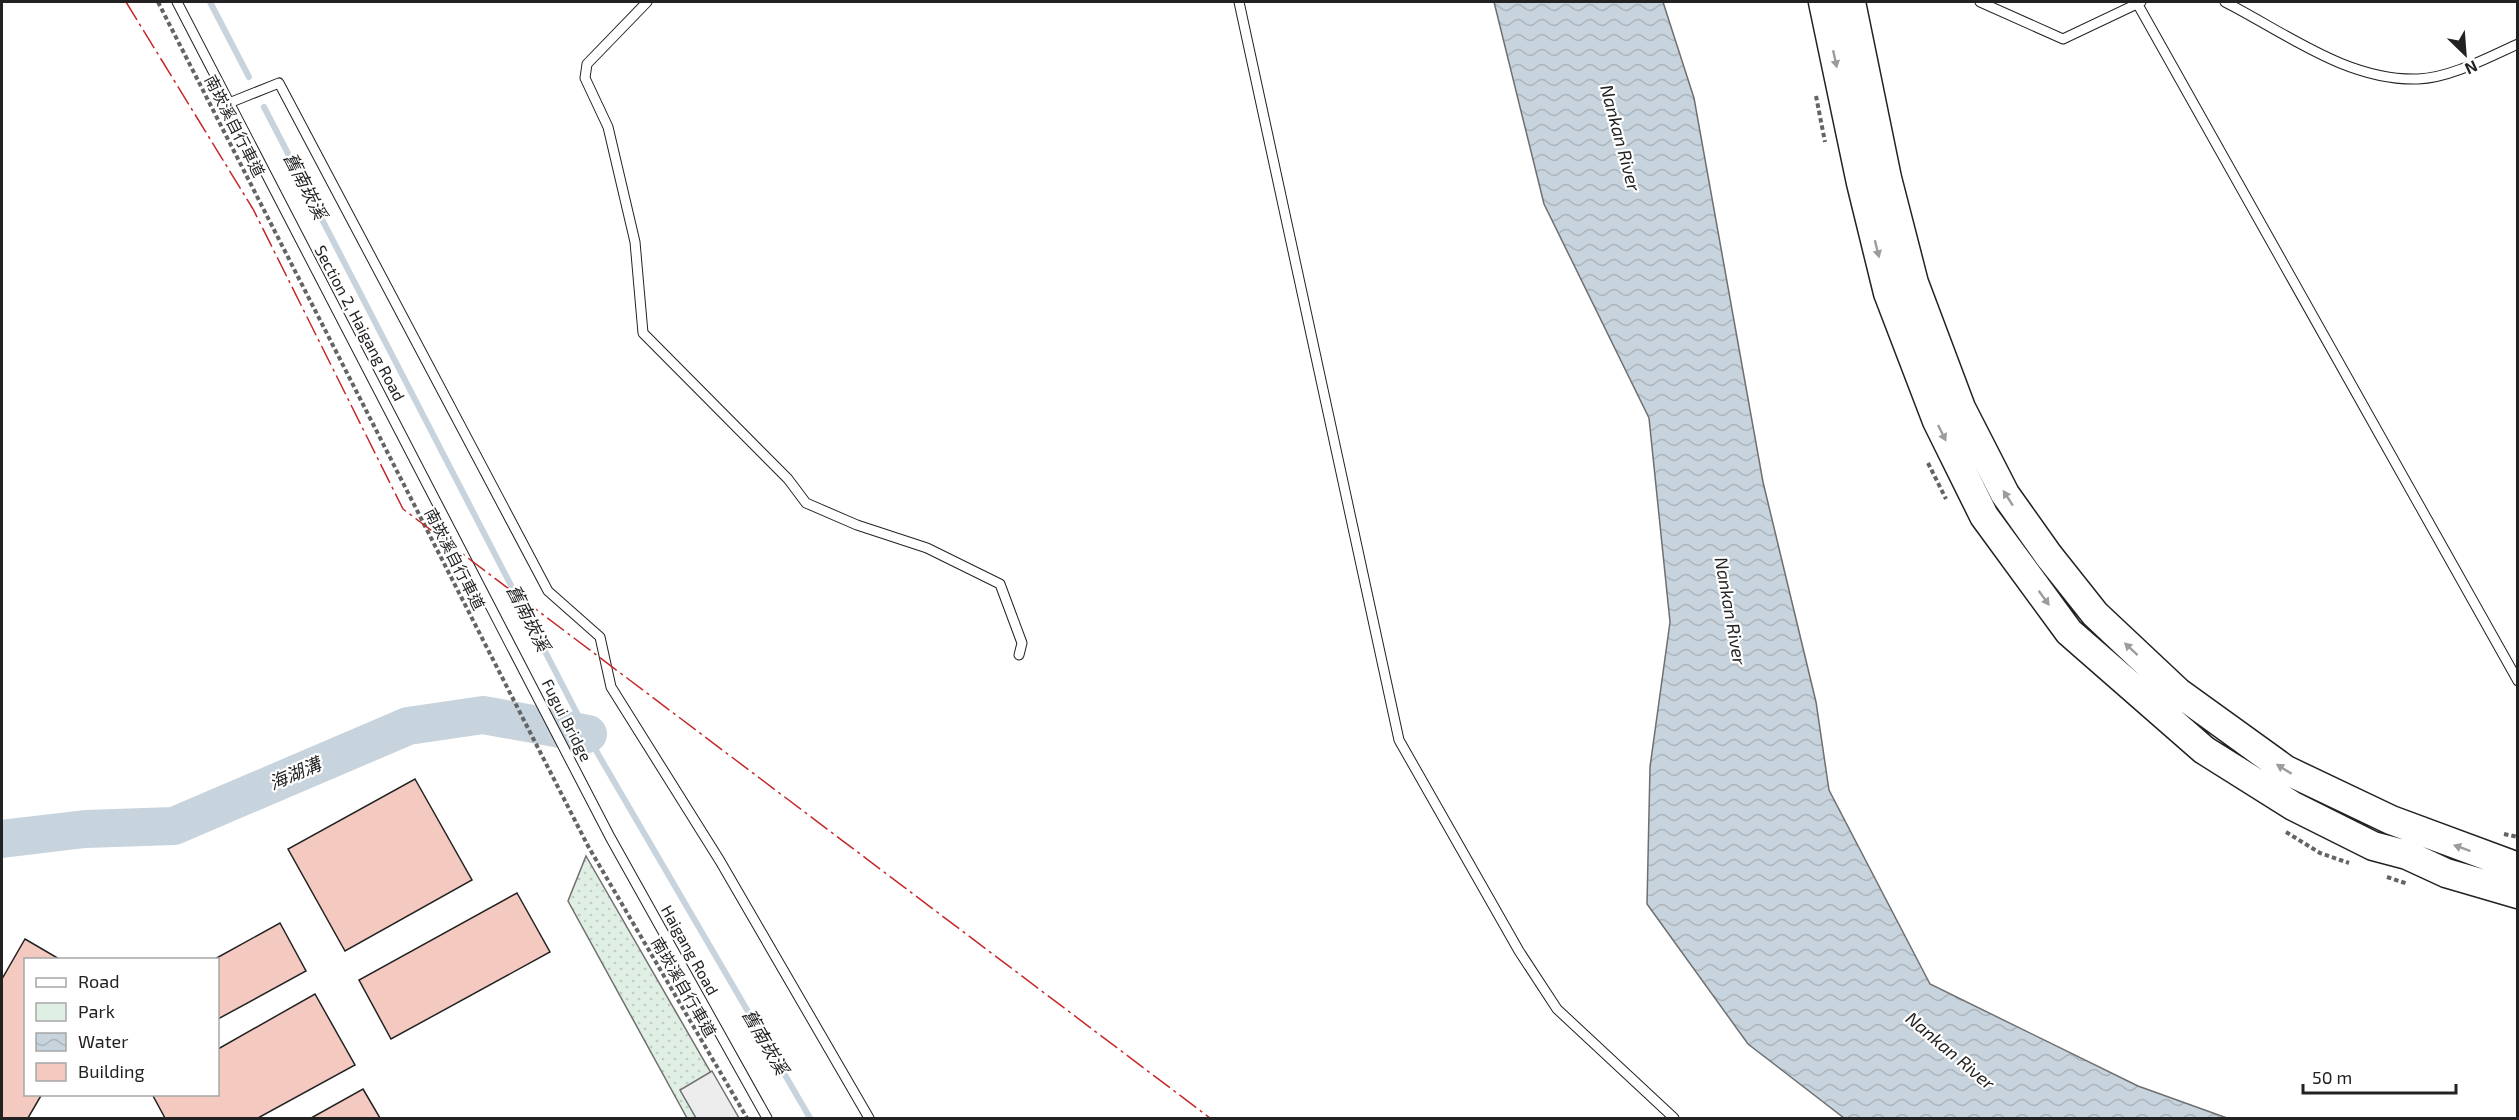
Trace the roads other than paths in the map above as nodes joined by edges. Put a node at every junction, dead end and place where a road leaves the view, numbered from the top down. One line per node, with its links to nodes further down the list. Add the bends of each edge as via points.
1 (177, 2): 10 (lane, Section 2, Haigang Road)
2 (647, 2): 11 (lane, via 587,64 585,78 608,127 635,242 643,333 788,479 806,502 857,525 927,548 1000,584 1022,643)
3 (1239, 2): 19 (lane, via 1399,740 1519,951 1557,1009)
4 (1823, 2): 16 (main road, one-way to 16, via 1888,293 1936,421 1984,516 2069,632 2204,750 2293,806 2373,846)
5 (1851, 2): 15 (main road, one-way to 5, via 2391,820 2286,770 2178,692 2095,614 2055,565 2005,495 1961,408 1914,283 1887,178)
6 (1980, 2): 7 (lane, via 2063,39)
7 (2139, 2): 13 (lane)
8 (2225, 2): 9 (lane, via 2331,60 2372,72 2419,79 2463,68)
9 (2517, 44)
10 (229, 103): 12 (lane, Section 2, Haigang Road); 18 (lane, via 279,83 548,591 600,638 611,687 720,861)
11 (1019, 655)
12 (518, 658): 14 (lane, Fugui Bridge)
13 (2517, 681)
14 (588, 795): 17 (lane, Haigang Road)
15 (2517, 867)
16 (2517, 894)
17 (766, 1119)
18 (869, 1119)
19 (1674, 1119)

